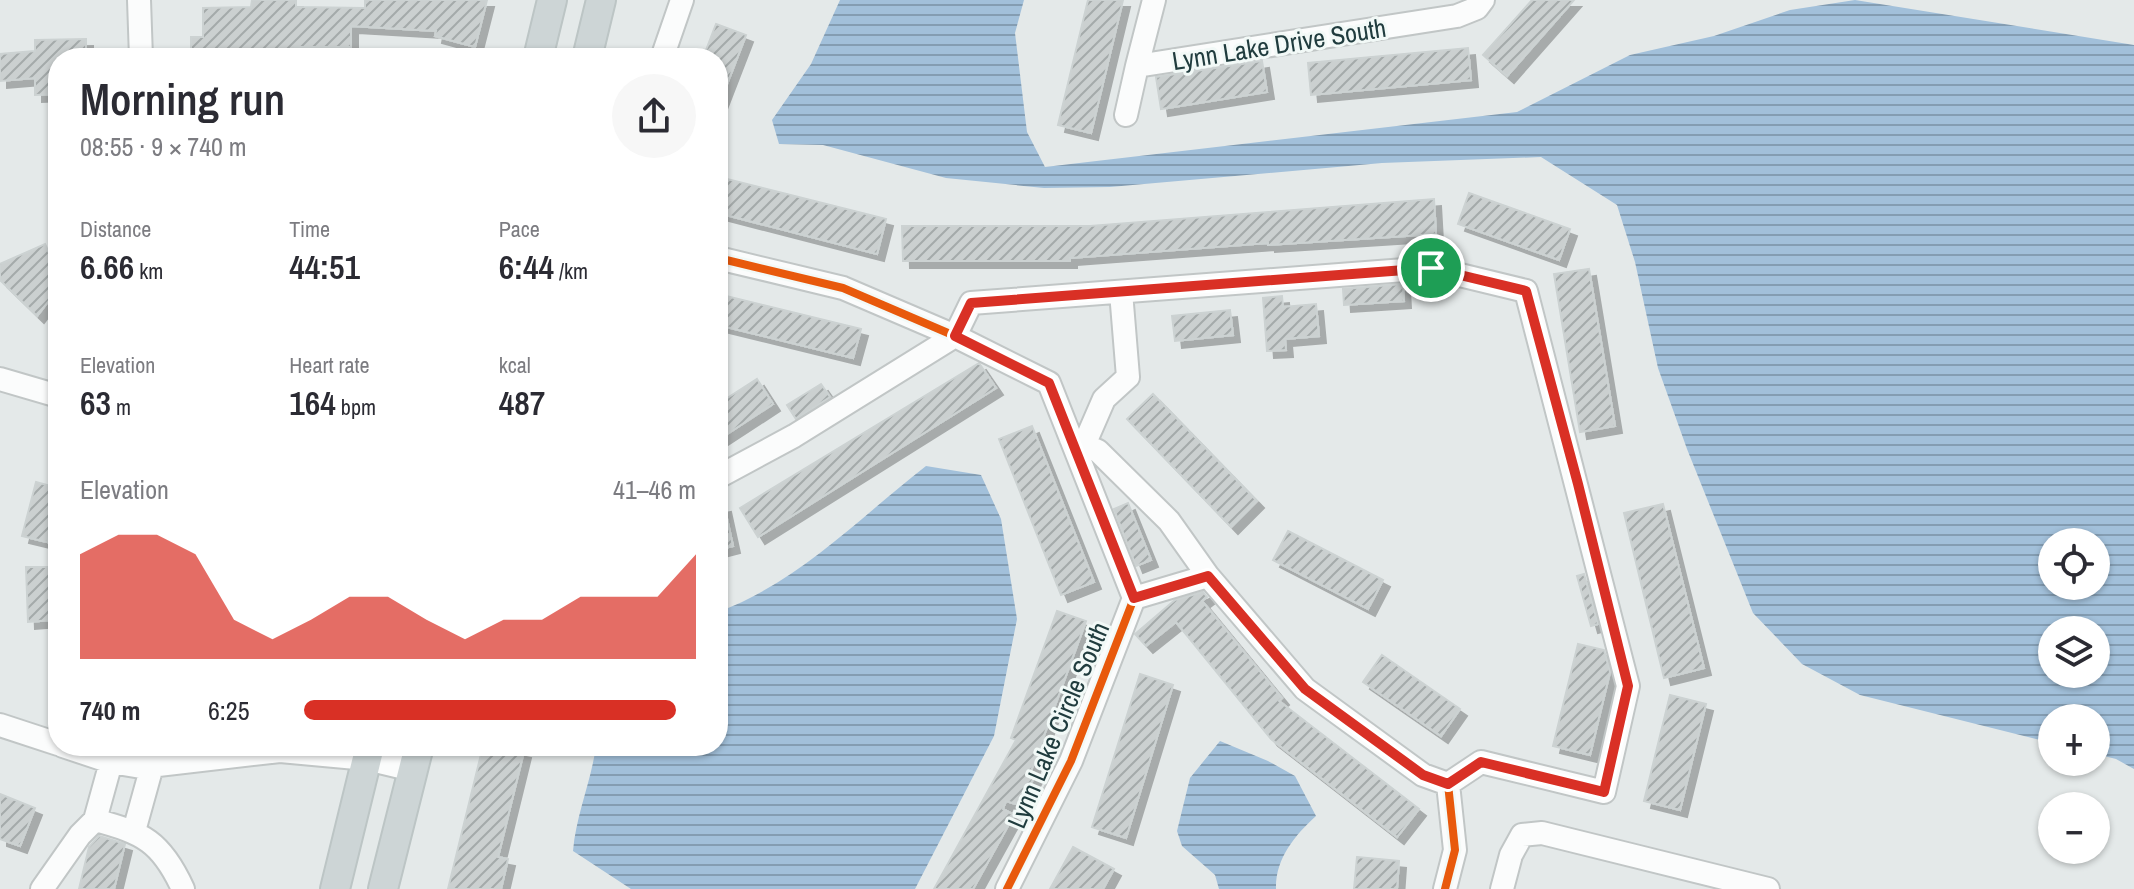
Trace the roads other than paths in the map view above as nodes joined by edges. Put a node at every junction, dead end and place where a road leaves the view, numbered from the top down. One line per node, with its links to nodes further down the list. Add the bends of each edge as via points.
1 (139, 0): 7 (street)
2 (552, 0): 8 (main road)
3 (601, 0): 9 (main road)
4 (682, 0): 10 (street)
5 (1154, 0): 11 (street, Lynn Lake Drive South)
6 (1483, 0): 11 (street, Lynn Lake Drive South, via 1457,16)
7 (141, 48)
8 (540, 48)
9 (589, 48)
10 (665, 48)
11 (1137, 66): 12 (street)
12 (1126, 115)
13 (728, 260): 15 (street, via 843,288)
14 (1121, 292): 15 (street, via 971,303); 18 (street, via 1128,377 1104,399); 30 (street, via 1431,268 1526,291 1628,686 1604,792 1481,762)
15 (955, 336): 18 (street, via 1049,383); 19 (street)
16 (0, 379): 17 (street)
17 (48, 393)
18 (1078, 442): 20 (street, via 1098,451 1169,521); 21 (street)
19 (728, 472)
20 (1208, 576): 21 (street, Lynn Lake Circle South); 30 (street, via 1305,689 1423,775)
21 (1134, 598): 37 (street, Lynn Lake Circle South, via 1071,761)
22 (0, 725): 23 (street)
23 (48, 741)
24 (111, 756): 31 (street)
25 (116, 756): 29 (street)
26 (237, 756): 29 (street)
27 (368, 756): 35 (main road)
28 (416, 758): 36 (main road)
29 (152, 766): 32 (street)
30 (1448, 784): 38 (street, via 1455,850)
31 (95, 820): 32 (street); 33 (street)
32 (134, 831): 34 (street, via 172,865)
33 (42, 889)
34 (183, 889)
35 (335, 889)
36 (383, 889)
37 (1007, 889)
38 (1445, 889)
39 (1502, 889): 40 (street, via 1522,835 1542,833)
40 (1768, 889)

